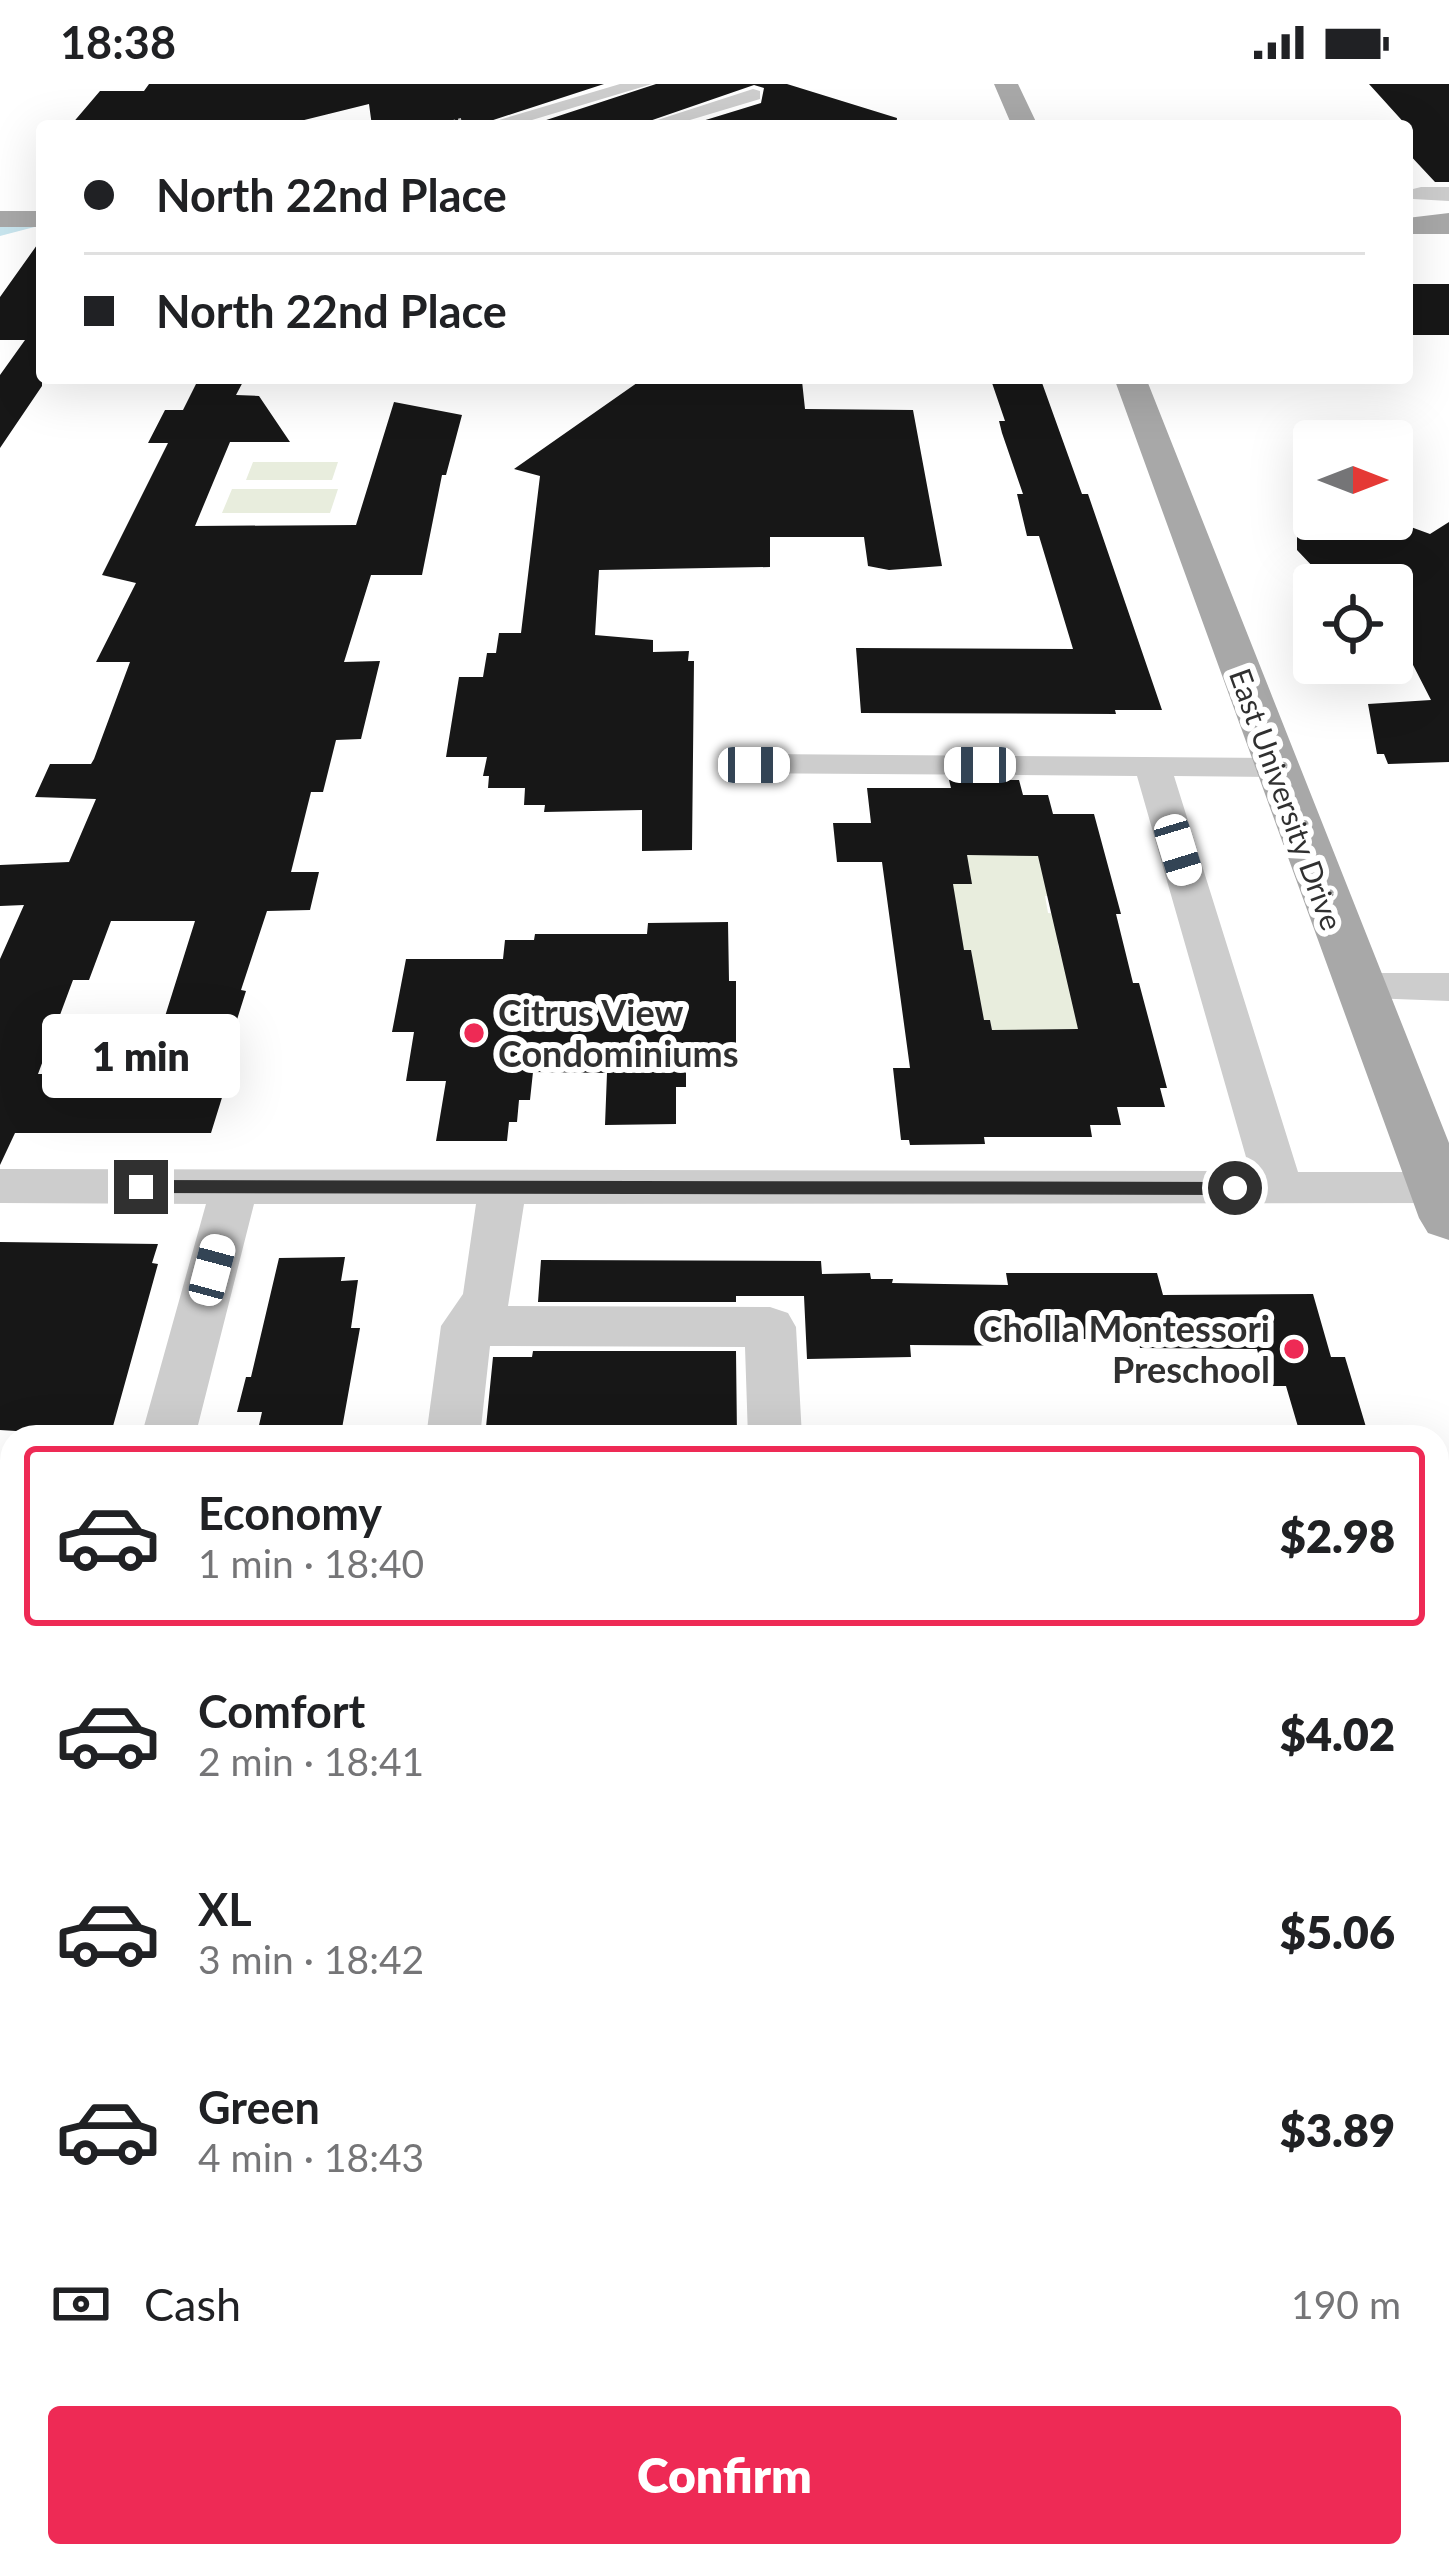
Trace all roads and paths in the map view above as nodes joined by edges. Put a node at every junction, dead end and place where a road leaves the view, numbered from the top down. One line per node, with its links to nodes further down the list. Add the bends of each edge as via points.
1 (1006, 84): 8 (main road)
2 (660, 89): 3 (street); 5 (street)
3 (720, 98): 4 (street, via 753,94); 6 (street)
4 (779, 103)
5 (616, 113): 6 (street); 6 (street); 7 (street)
6 (688, 114)
7 (534, 120)
8 (1022, 120)
9 (1132, 384): 12 (main road, East University Drive)
10 (754, 765): 11 (street)
11 (1152, 765): 12 (street); 18 (street)
12 (1275, 766): 13 (main road, East University Drive)
13 (1358, 987): 14 (street); 19 (main road, East University Drive)
14 (1449, 987)
15 (0, 1186): 17 (street)
16 (502, 1186): 17 (street); 18 (street); 20 (street, via 487,1298)
17 (234, 1187): 21 (street)
18 (1279, 1188): 19 (street)
19 (1443, 1204)
20 (467, 1326): 22 (street); 23 (street, via 770,1327)
21 (171, 1425)
22 (455, 1425)
23 (774, 1425)

